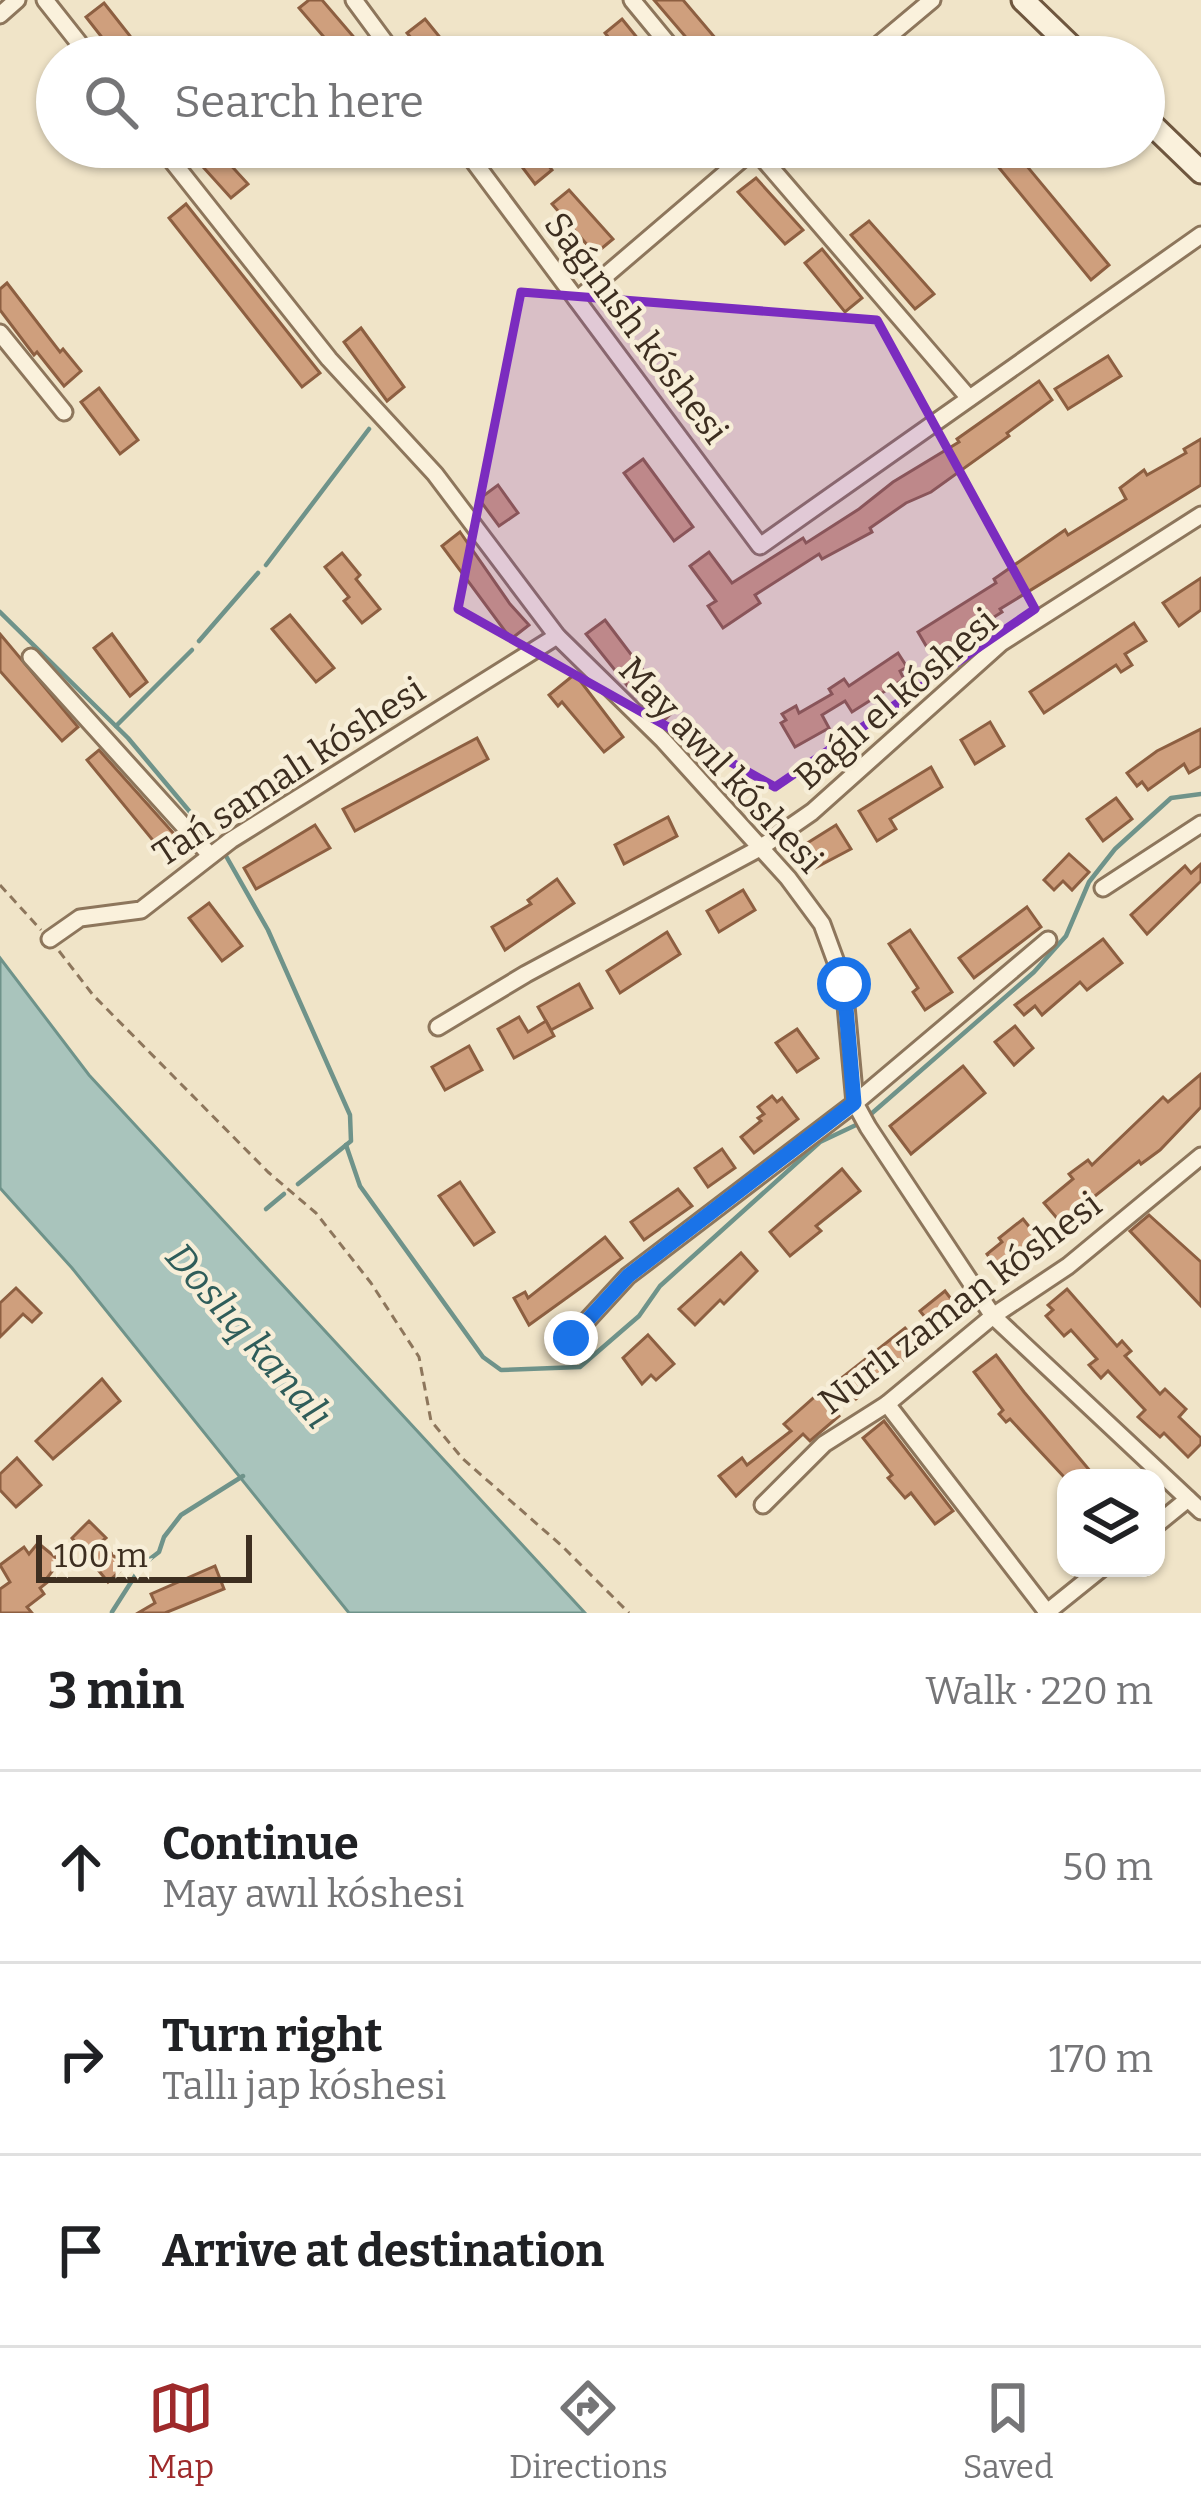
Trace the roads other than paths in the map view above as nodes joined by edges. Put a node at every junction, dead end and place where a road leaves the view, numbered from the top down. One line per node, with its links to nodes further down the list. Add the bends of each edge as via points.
1 (16, 0): 7 (street)
2 (354, 0): 9 (street)
3 (632, 0): 10 (street)
4 (932, 0): 11 (street)
5 (1023, 0): 12 (main road)
6 (49, 2): 8 (street)
7 (0, 15)
8 (74, 36)
9 (381, 36)
10 (662, 36)
11 (889, 36)
12 (1060, 36)
13 (1165, 137): 18 (main road)
14 (178, 168): 25 (street, May awıl kóshesi, via 329,359 435,474)
15 (479, 168): 20 (street, Saǵınısh kóshesi)
16 (731, 168): 20 (street)
17 (771, 168): 22 (street)
18 (1201, 172)
19 (1201, 235): 22 (street)
20 (577, 300): 22 (street, Saǵınısh kóshesi, via 760,546)
21 (0, 333): 23 (street)
22 (969, 398)
23 (64, 412)
24 (1201, 515): 28 (street, Baǵlı el kóshesi, via 1001,643 812,812)
25 (557, 636): 28 (street, May awıl kóshesi); 29 (street, Tań samalı kóshesi)
26 (31, 657): 29 (street)
27 (1201, 824): 30 (street)
28 (760, 848): 33 (street, Baǵlı el kóshesi); 34 (street, May awıl kóshesi, via 822,924 844,984)
29 (210, 855): 31 (street, Tań samalı kóshesi, via 141,910 80,918)
30 (1103, 888)
31 (50, 939)
32 (1048, 940): 34 (street)
33 (438, 1027)
34 (854, 1103): 36 (street, May awıl kóshesi); 37 (street, via 628,1276)
35 (1201, 1156): 36 (street, Nurlı zaman kóshesi, via 1068,1266)
36 (993, 1316): 38 (street, Nurlı zaman kóshesi); 40 (street, May awıl kóshesi)
37 (571, 1338)
38 (887, 1404): 39 (street, Nurlı zaman kóshesi, via 824,1444); 43 (street)
39 (763, 1505)
40 (1195, 1505): 41 (street)
41 (1165, 1520)
42 (1091, 1577): 43 (street)
43 (1046, 1613)

